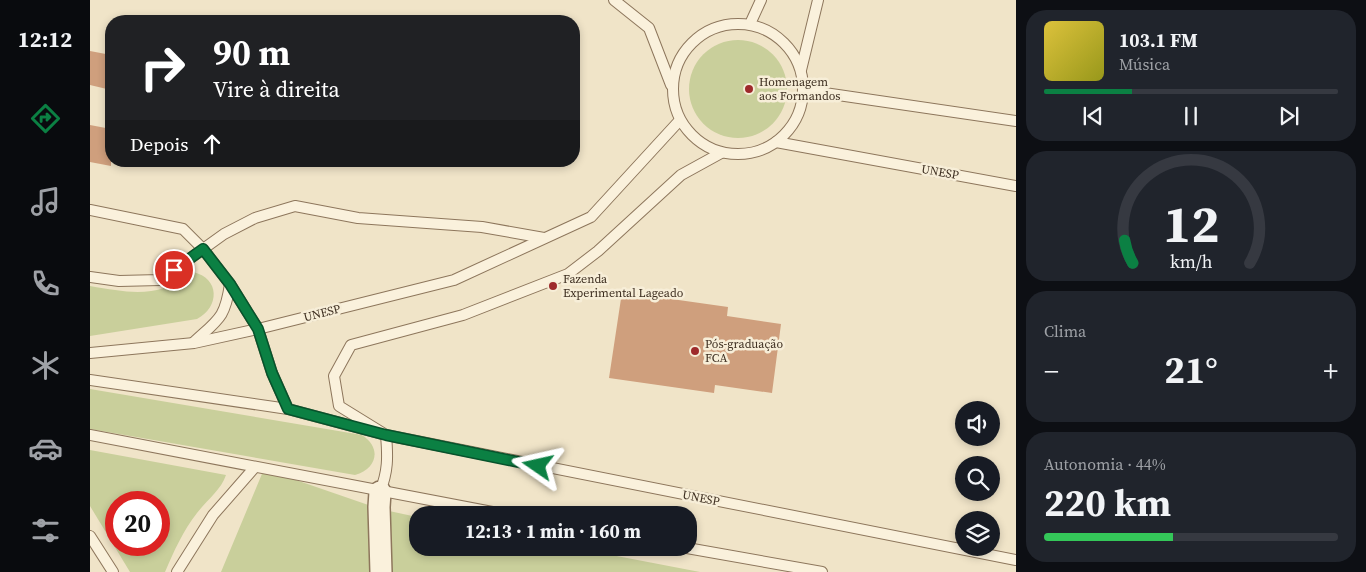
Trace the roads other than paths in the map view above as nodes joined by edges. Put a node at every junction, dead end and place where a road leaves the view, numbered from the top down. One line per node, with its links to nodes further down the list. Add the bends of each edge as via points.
1 (614, 0): 6 (lane, via 649,28)
2 (761, 0): 4 (lane)
3 (818, 0): 5 (lane, UNESP)
4 (750, 24): 5 (lane, UNESP, via 767,29 782,40 794,54); 6 (lane, UNESP, via 729,23 709,29 694,40 682,53)
5 (801, 70): 7 (lane, UNESP)
6 (672, 87): 8 (lane, UNESP)
7 (804, 90): 9 (lane); 10 (lane, UNESP, via 800,110 790,128)
8 (680, 120): 11 (lane, UNESP, via 689,134); 14 (lane, UNESP, via 591,217)
9 (1016, 121)
10 (776, 142): 11 (lane, UNESP, via 750,153); 12 (lane, UNESP)
11 (722, 153): 24 (lane, UNESP, via 681,174 598,251 568,274 462,316 351,345 334,376 339,406)
12 (1016, 186)
13 (90, 210): 15 (lane, via 183,229)
14 (544, 238): 15 (lane, via 482,227 358,218 295,206 255,218); 18 (lane, UNESP, via 454,280)
15 (203, 249): 16 (lane, via 160,280 119,281); 17 (lane)
16 (90, 276)
17 (230, 284): 18 (lane); 19 (lane, via 222,316)
18 (258, 329): 19 (lane, UNESP); 22 (lane)
19 (194, 343): 20 (lane, UNESP)
20 (90, 353)
21 (90, 380): 22 (lane, UNESP)
22 (288, 409): 24 (lane, UNESP)
23 (90, 435): 25 (lane)
24 (386, 435): 26 (lane, via 388,458); 30 (lane, UNESP)
25 (254, 467): 26 (lane); 32 (lane, via 212,515)
26 (380, 492): 27 (lane); 33 (street)
27 (458, 506)
28 (90, 536): 31 (lane)
29 (697, 550): 34 (lane)
30 (1016, 560)
31 (114, 572)
32 (177, 572)
33 (381, 572)
34 (822, 572)

